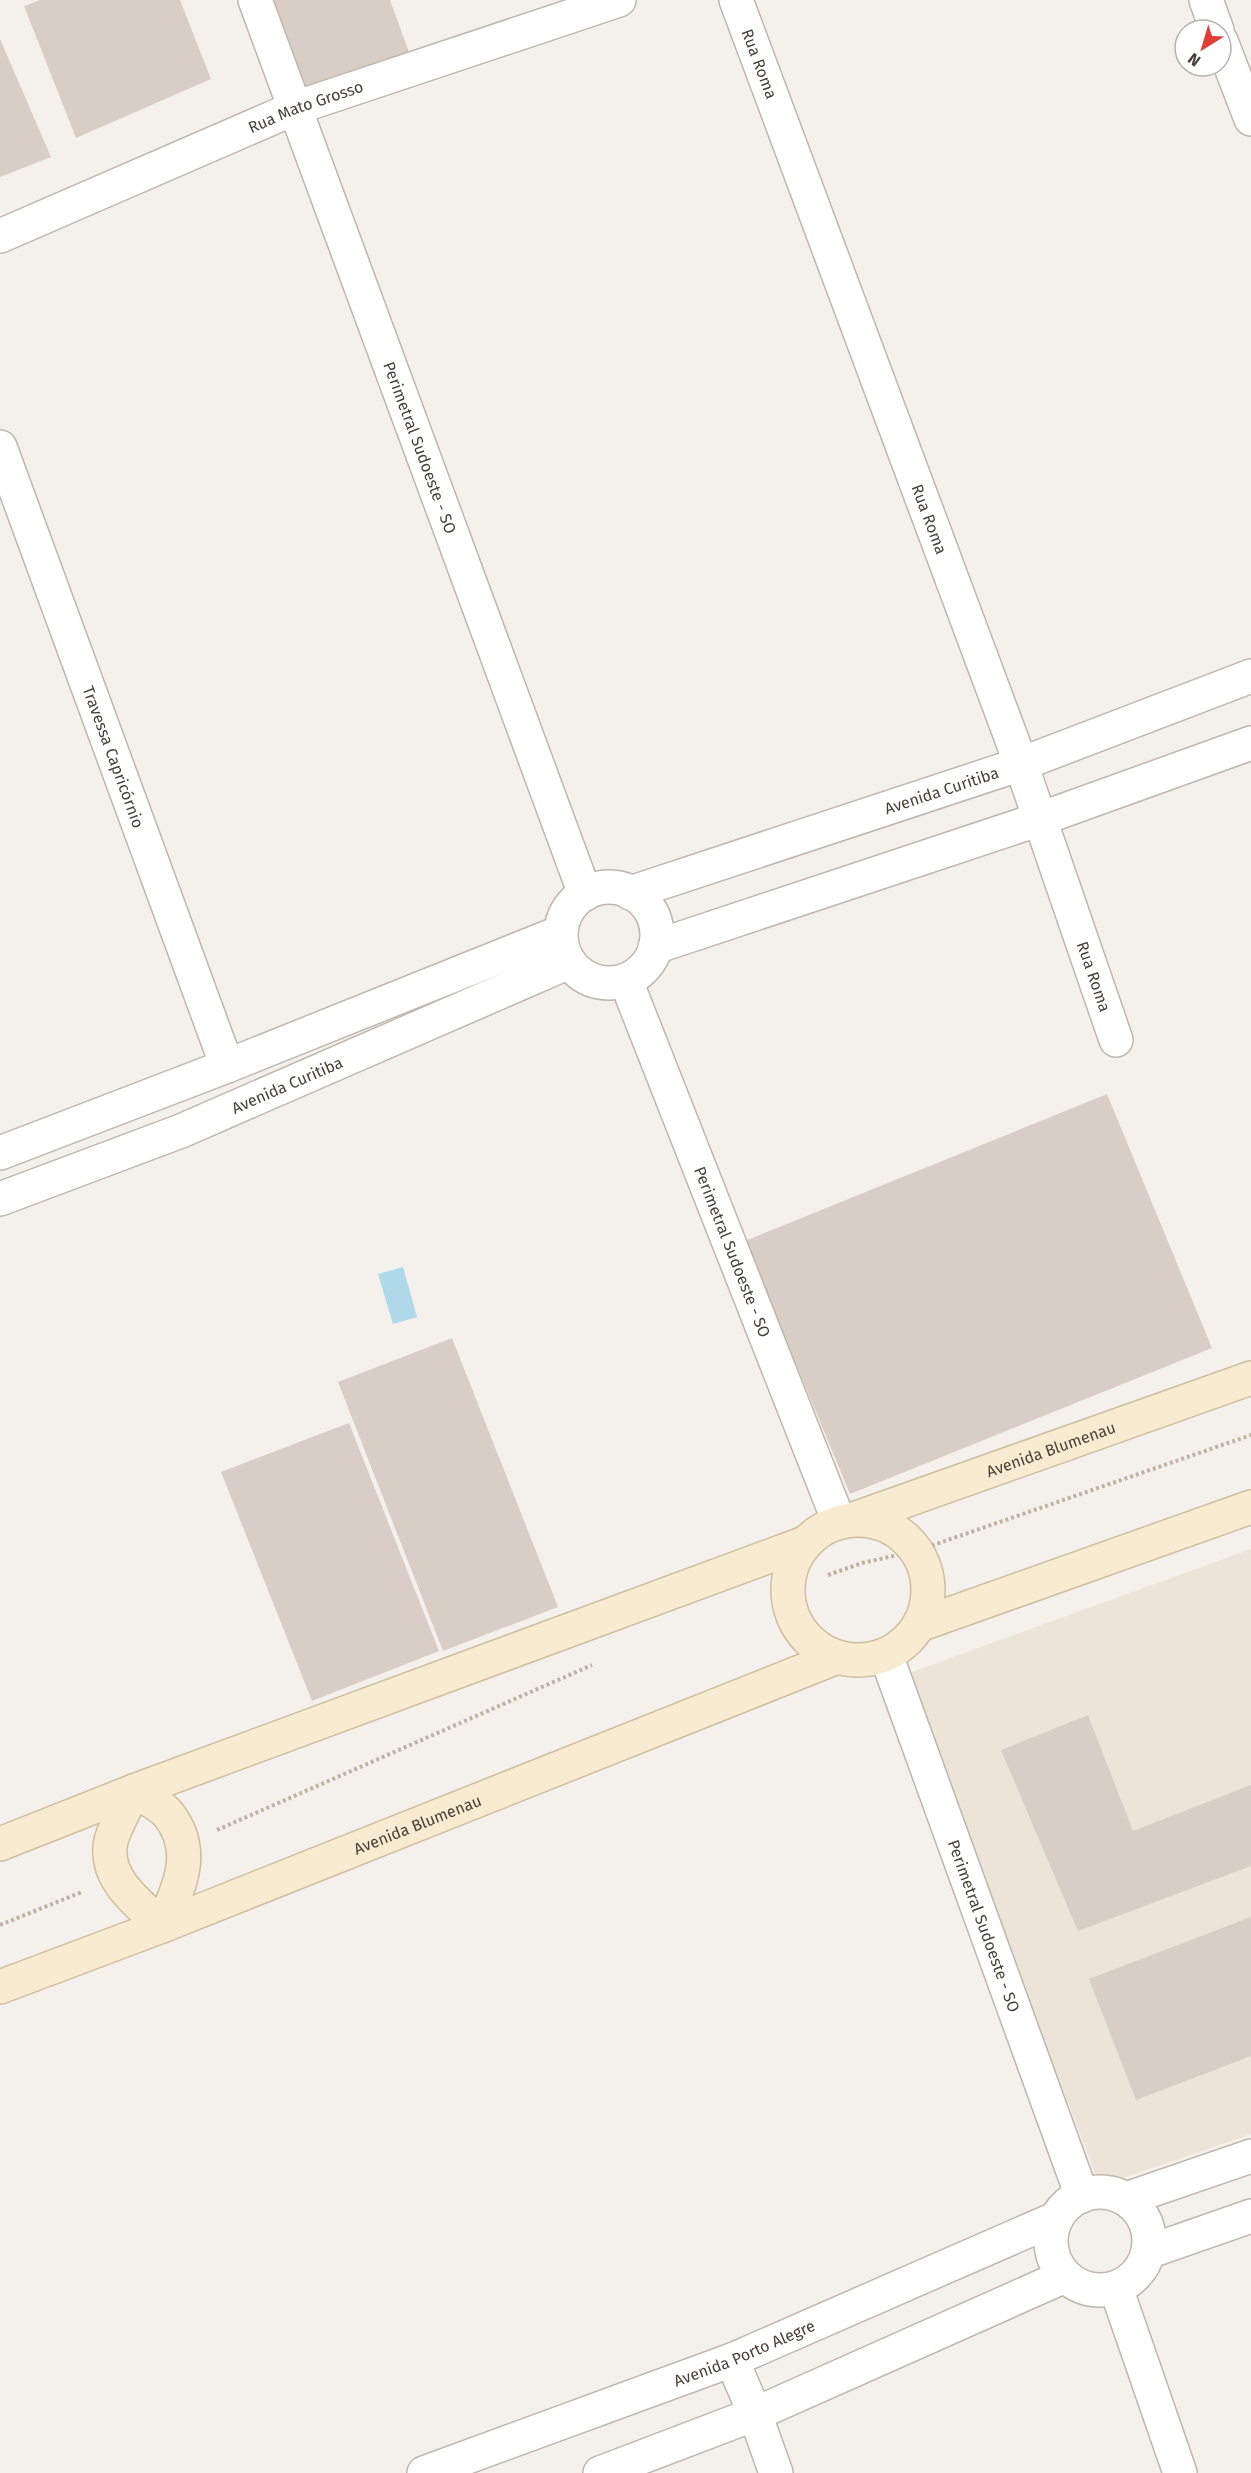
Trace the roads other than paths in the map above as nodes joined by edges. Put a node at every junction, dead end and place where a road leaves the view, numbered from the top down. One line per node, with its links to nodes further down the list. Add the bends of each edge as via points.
1 (255, 0): 7 (street, Perimetral Sudoeste - SO)
2 (619, 0): 7 (street, Rua Mato Grosso)
3 (736, 0): 13 (street, Rua Roma)
4 (1206, 0): 5 (street)
5 (1213, 18)
6 (1233, 72): 8 (street)
7 (295, 108): 9 (street, Rua Mato Grosso); 16 (street, Perimetral Sudoeste - SO)
8 (1251, 119)
9 (0, 236)
10 (0, 447): 21 (street, Travessa Capricórnio)
11 (1251, 676): 13 (street, Avenida Curitiba)
12 (1251, 743): 14 (street)
13 (1021, 764): 14 (street, Rua Roma); 15 (street, Avenida Curitiba)
14 (1040, 819): 18 (street); 20 (street, Rua Roma)
15 (630, 893): 16 (street, via 600,888); 18 (street, via 652,915)
16 (585, 894): 17 (street, via 568,910)
17 (565, 947): 19 (street, via 580,974 594,981); 21 (street); 23 (street, Avenida Curitiba, via 181,1131)
18 (656, 947): 19 (street, via 650,961)
19 (626, 981): 26 (street, Perimetral Sudoeste - SO)
20 (1116, 1040)
21 (227, 1066): 22 (street)
22 (0, 1153)
23 (0, 1198)
24 (1251, 1378): 26 (main road, Avenida Blumenau)
25 (1251, 1508): 28 (main road)
26 (844, 1521): 27 (main road, via 826,1527); 28 (main road, via 868,1521 887,1527 916,1551 928,1588)
27 (805, 1543): 30 (main road, via 789,1574 787,1592 796,1625 806,1639); 31 (main road)
28 (919, 1625): 29 (main road, via 905,1643)
29 (886, 1655): 30 (main road, via 870,1660); 36 (street, Perimetral Sudoeste - SO)
30 (835, 1658): 33 (main road, Avenida Blumenau)
31 (134, 1791): 32 (main road); 33 (main road, via 110,1846 115,1879); 33 (main road, via 169,1815 183,1846 183,1876)
32 (0, 1844)
33 (162, 1926): 34 (main road, Avenida Blumenau)
34 (0, 1987)
35 (1251, 2156): 37 (street)
36 (1082, 2196): 37 (street, via 1096,2192); 39 (street, via 1068,2204)
37 (1126, 2199): 40 (street, via 1148,2228)
38 (1251, 2216): 40 (street)
39 (1057, 2218): 41 (street, via 1051,2248); 43 (street, Avenida Porto Alegre)
40 (1148, 2252): 42 (street, via 1137,2274)
41 (1065, 2276): 42 (street, via 1089,2289); 44 (street)
42 (1116, 2288): 48 (street)
43 (732, 2360): 44 (street); 45 (street, Avenida Porto Alegre)
44 (755, 2414): 46 (street); 47 (street)
45 (424, 2473)
46 (600, 2473)
47 (776, 2473)
48 (1180, 2473)

